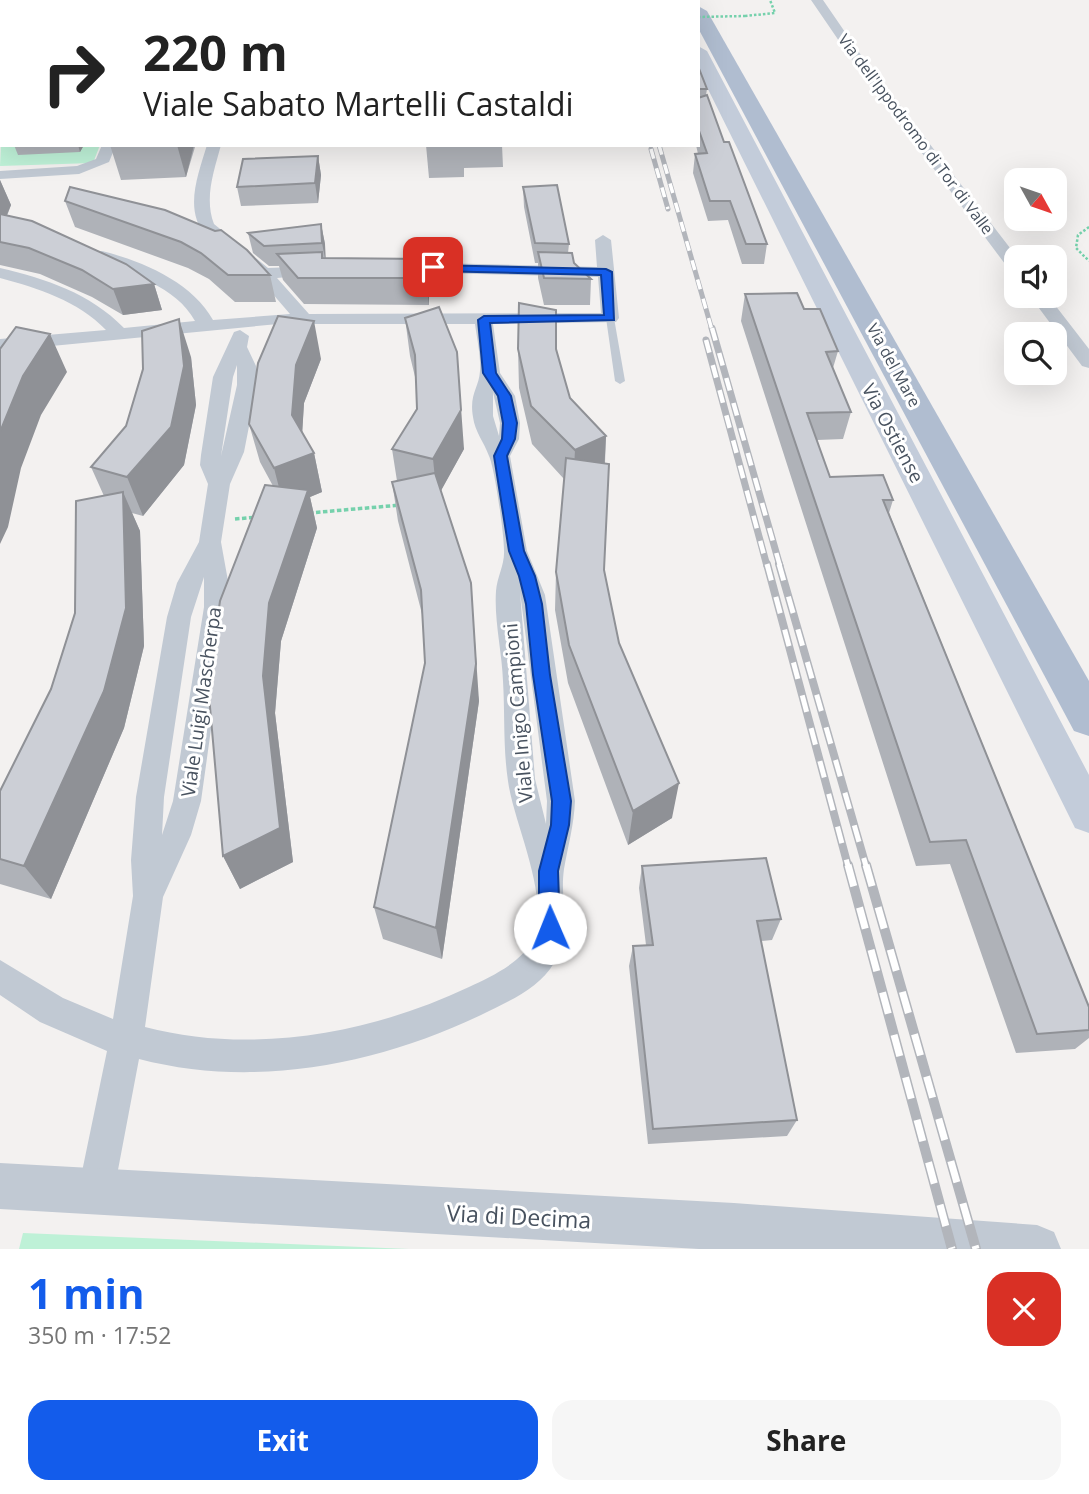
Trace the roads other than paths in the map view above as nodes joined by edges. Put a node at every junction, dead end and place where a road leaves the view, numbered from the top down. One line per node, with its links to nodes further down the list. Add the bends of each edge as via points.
1 (817, 0): 9 (street, Via dell'Ippodromo di Tor di Valle)
2 (700, 15): 29 (main road, Via del Mare)
3 (700, 55): 30 (main road, Via Ostiense)
4 (108, 147): 6 (street, via 102,162 85,169)
5 (214, 147): 14 (street, via 203,195 205,223)
6 (0, 175)
7 (603, 240): 13 (street)
8 (88, 250): 20 (street, via 176,290 197,308)
9 (1004, 251)
10 (382, 267): 13 (street)
11 (331, 269): 14 (street)
12 (0, 272): 21 (street, via 72,298)
13 (606, 272): 16 (street)
14 (262, 274): 17 (street)
15 (1048, 308): 24 (street)
16 (610, 318): 18 (street); 26 (lane)
17 (304, 319): 18 (street); 19 (street)
18 (484, 320): 28 (street, Viale Inigo Campioni, via 490,373 481,401 486,429 500,456)
19 (242, 322): 20 (street); 27 (street, Viale Luigi Mascherpa, via 239,349 247,366 247,385 234,452 219,484)
20 (206, 324): 21 (street)
21 (119, 333): 22 (street)
22 (31, 342): 23 (street); 25 (street)
23 (0, 345)
24 (1089, 362)
25 (16, 364)
26 (620, 381)
27 (212, 531): 32 (street, Viale Luigi Mascherpa, via 179,617 150,797); 32 (street, Viale Luigi Mascherpa, via 216,607 194,770 177,835)
28 (516, 551): 31 (street, Viale Inigo Campioni, via 508,592 519,761 528,815); 31 (street, Viale Inigo Campioni, via 533,595 561,801)
29 (1089, 719)
30 (1089, 815)
31 (548, 871): 34 (street, Viale Inigo Campioni, via 549,936 535,962 495,990 430,1021 359,1044 294,1055 240,1057)
32 (148, 896): 34 (street, Viale Luigi Mascherpa)
33 (0, 976): 34 (street, Viale Inigo Campioni, via 62,1017)
34 (126, 1041): 36 (street, Viale Luigi Mascherpa)
35 (0, 1186): 36 (street, Via di Decima)
36 (96, 1191): 37 (street, Via di Decima)
37 (1037, 1249)

